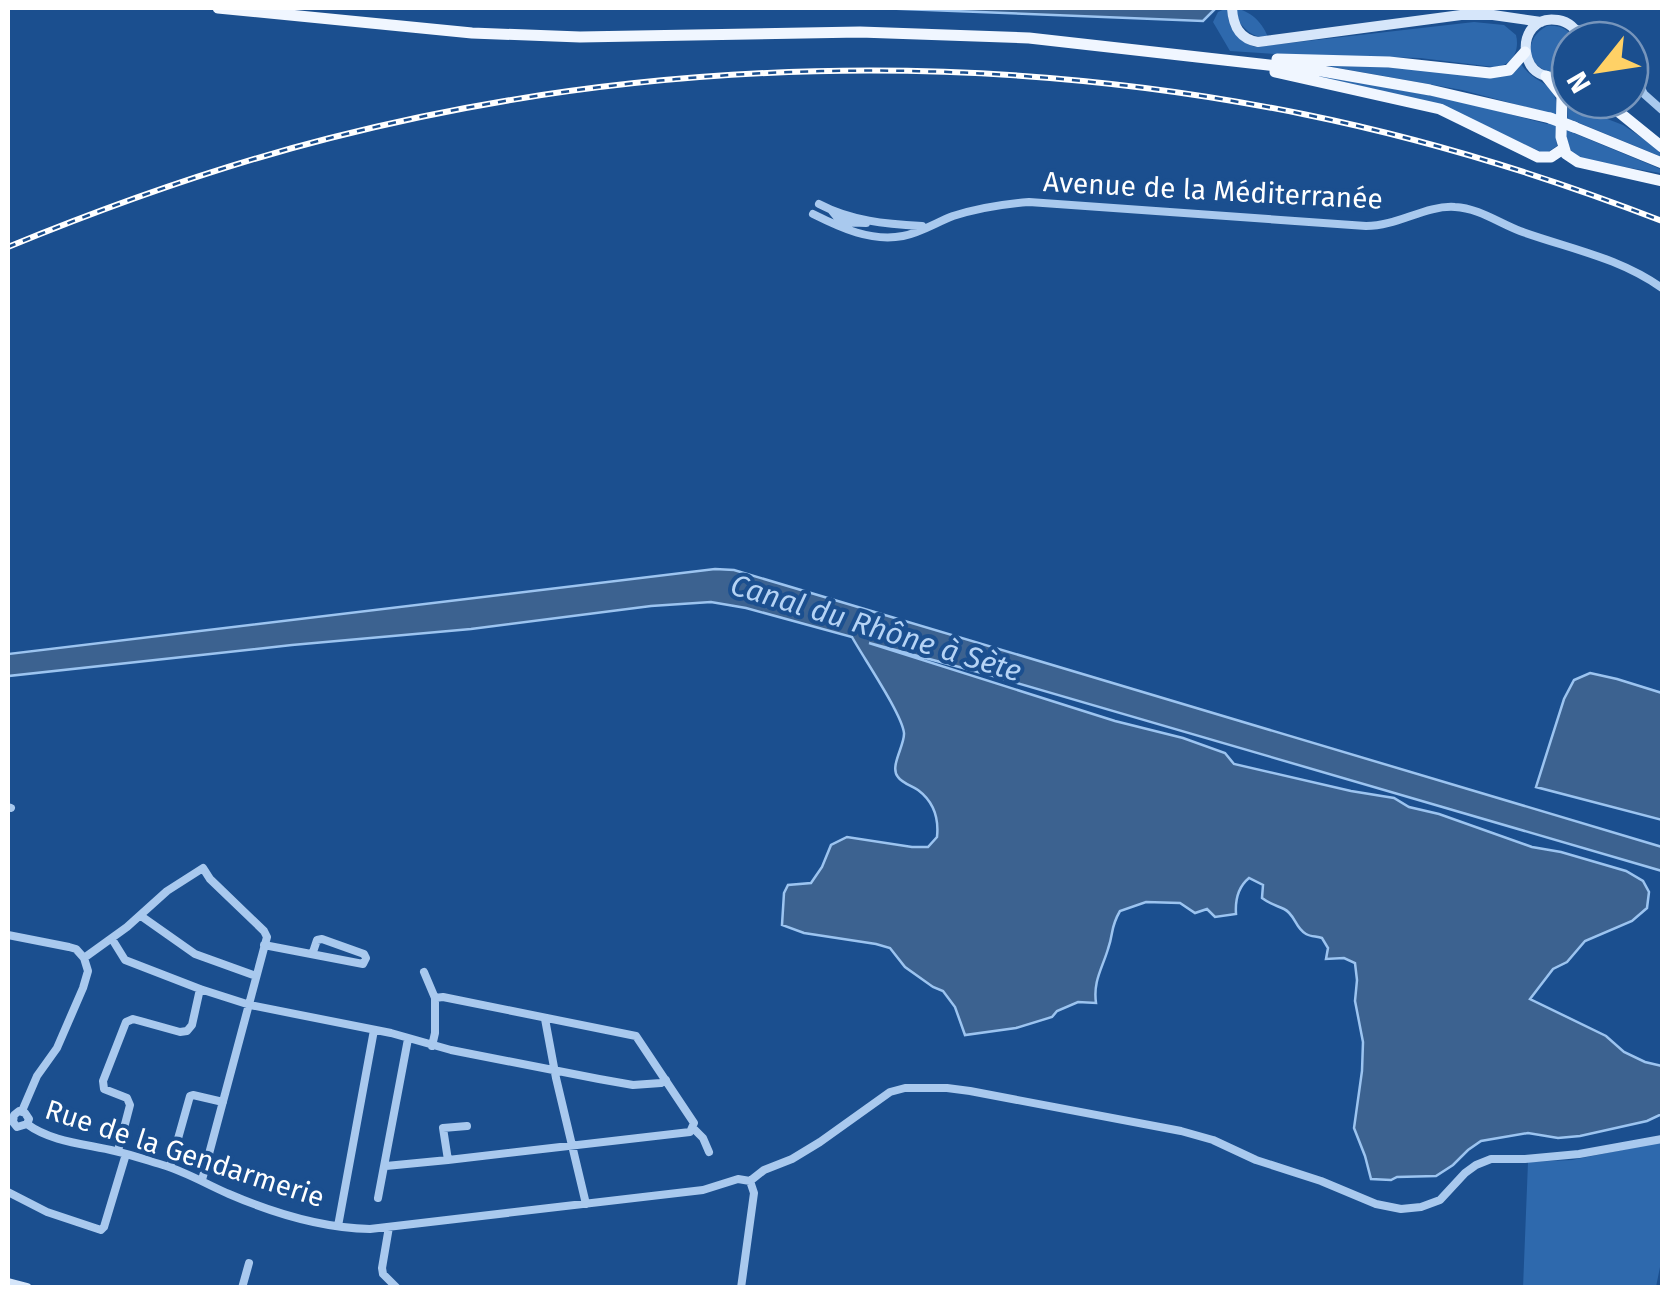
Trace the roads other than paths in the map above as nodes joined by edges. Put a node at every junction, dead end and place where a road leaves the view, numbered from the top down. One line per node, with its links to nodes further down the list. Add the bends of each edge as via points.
1 (218, 8): 7 (main road, via 472,33 906,32)
2 (1232, 8): 3 (street, via 1239,32 1258,42 1461,16)
3 (1506, 18): 5 (street); 6 (street)
4 (1550, 21): 5 (street)
5 (1541, 22): 6 (street)
6 (1526, 47): 7 (main road, via 1509,70 1490,73 1390,62); 8 (street, via 1534,70)
7 (1218, 58): 14 (main road, via 1427,105 1538,157); 15 (main road, bridge, via 1483,102 1574,126)
8 (1546, 76): 9 (street); 10 (main road)
9 (1550, 76)
10 (1550, 81)
11 (1561, 120): 14 (main road)
12 (1629, 120): 13 (main road)
13 (1662, 147)
14 (1563, 149): 16 (main road, via 1578,162)
15 (1662, 163)
16 (1662, 181)
17 (819, 204): 18 (street, Avenue de la Méditerranée)
18 (832, 211): 20 (street, Avenue de la Méditerranée); 21 (street, Avenue de la Méditerranée)
19 (814, 214): 21 (street, Avenue de la Méditerranée)
20 (876, 223): 21 (street, Avenue de la Méditerranée); 22 (street, Avenue de la Méditerranée)
21 (839, 224): 22 (street, Avenue de la Méditerranée, via 899,237)
22 (926, 226): 23 (street, Avenue de la Méditerranée, via 994,205 1029,202 1366,226 1456,206 1629,267)
23 (1662, 288)
24 (141, 916): 26 (street); 27 (street, via 202,868 264,931); 31 (street, via 194,954)
25 (8, 935): 29 (street, via 76,949)
26 (112, 939): 29 (street); 32 (street, via 125,960)
27 (264, 945): 28 (street); 31 (street)
28 (313, 952): 28 (street, via 316,956 366,962 364,954 322,939)
29 (84, 958): 42 (street, via 84,988)
30 (424, 972): 33 (street)
31 (256, 976): 34 (street)
32 (200, 990): 34 (street); 50 (street, via 187,1031 126,1022 103,1081 104,1089 130,1102)
33 (435, 998): 35 (street); 38 (street)
34 (250, 1005): 36 (street); 41 (street)
35 (544, 1019): 39 (street); 40 (street, via 636,1036)
36 (374, 1030): 37 (street); 59 (street)
37 (408, 1038): 38 (street); 52 (street)
38 (432, 1046): 39 (street)
39 (554, 1071): 40 (street, via 632,1085); 48 (street)
40 (666, 1080): 46 (street)
41 (223, 1102): 53 (street, via 190,1096); 54 (street)
42 (22, 1111): 43 (street); 44 (street)
43 (10, 1120): 44 (street, via 17,1127)
44 (27, 1124): 50 (street, Rue de la Gendarmerie)
45 (467, 1126): 51 (street, via 443,1128)
46 (693, 1128): 48 (street); 49 (street)
47 (1662, 1139): 55 (street, Rue de la Gendarmerie, via 1491,1160 1465,1173 1440,1200 1401,1209 1181,1131 916,1087 890,1092)
48 (572, 1146): 51 (street); 58 (street)
49 (709, 1152)
50 (122, 1153): 53 (street, Rue de la Gendarmerie); 56 (street, via 101,1230)
51 (448, 1160): 52 (street)
52 (386, 1166): 57 (street)
53 (170, 1167): 54 (street, Rue de la Gendarmerie)
54 (202, 1180): 59 (street, Rue de la Gendarmerie, via 266,1208)
55 (750, 1181): 58 (street, Rue de la Gendarmerie); 67 (street)
56 (8, 1192)
57 (378, 1198)
58 (586, 1204): 60 (street, Rue de la Gendarmerie)
59 (338, 1226): 60 (street, Rue de la Gendarmerie)
60 (389, 1227): 63 (street)
61 (249, 1263): 65 (street)
62 (8, 1282): 64 (street)
63 (385, 1283): 66 (street)
64 (27, 1288)
65 (242, 1288)
66 (397, 1288)
67 (741, 1288)

